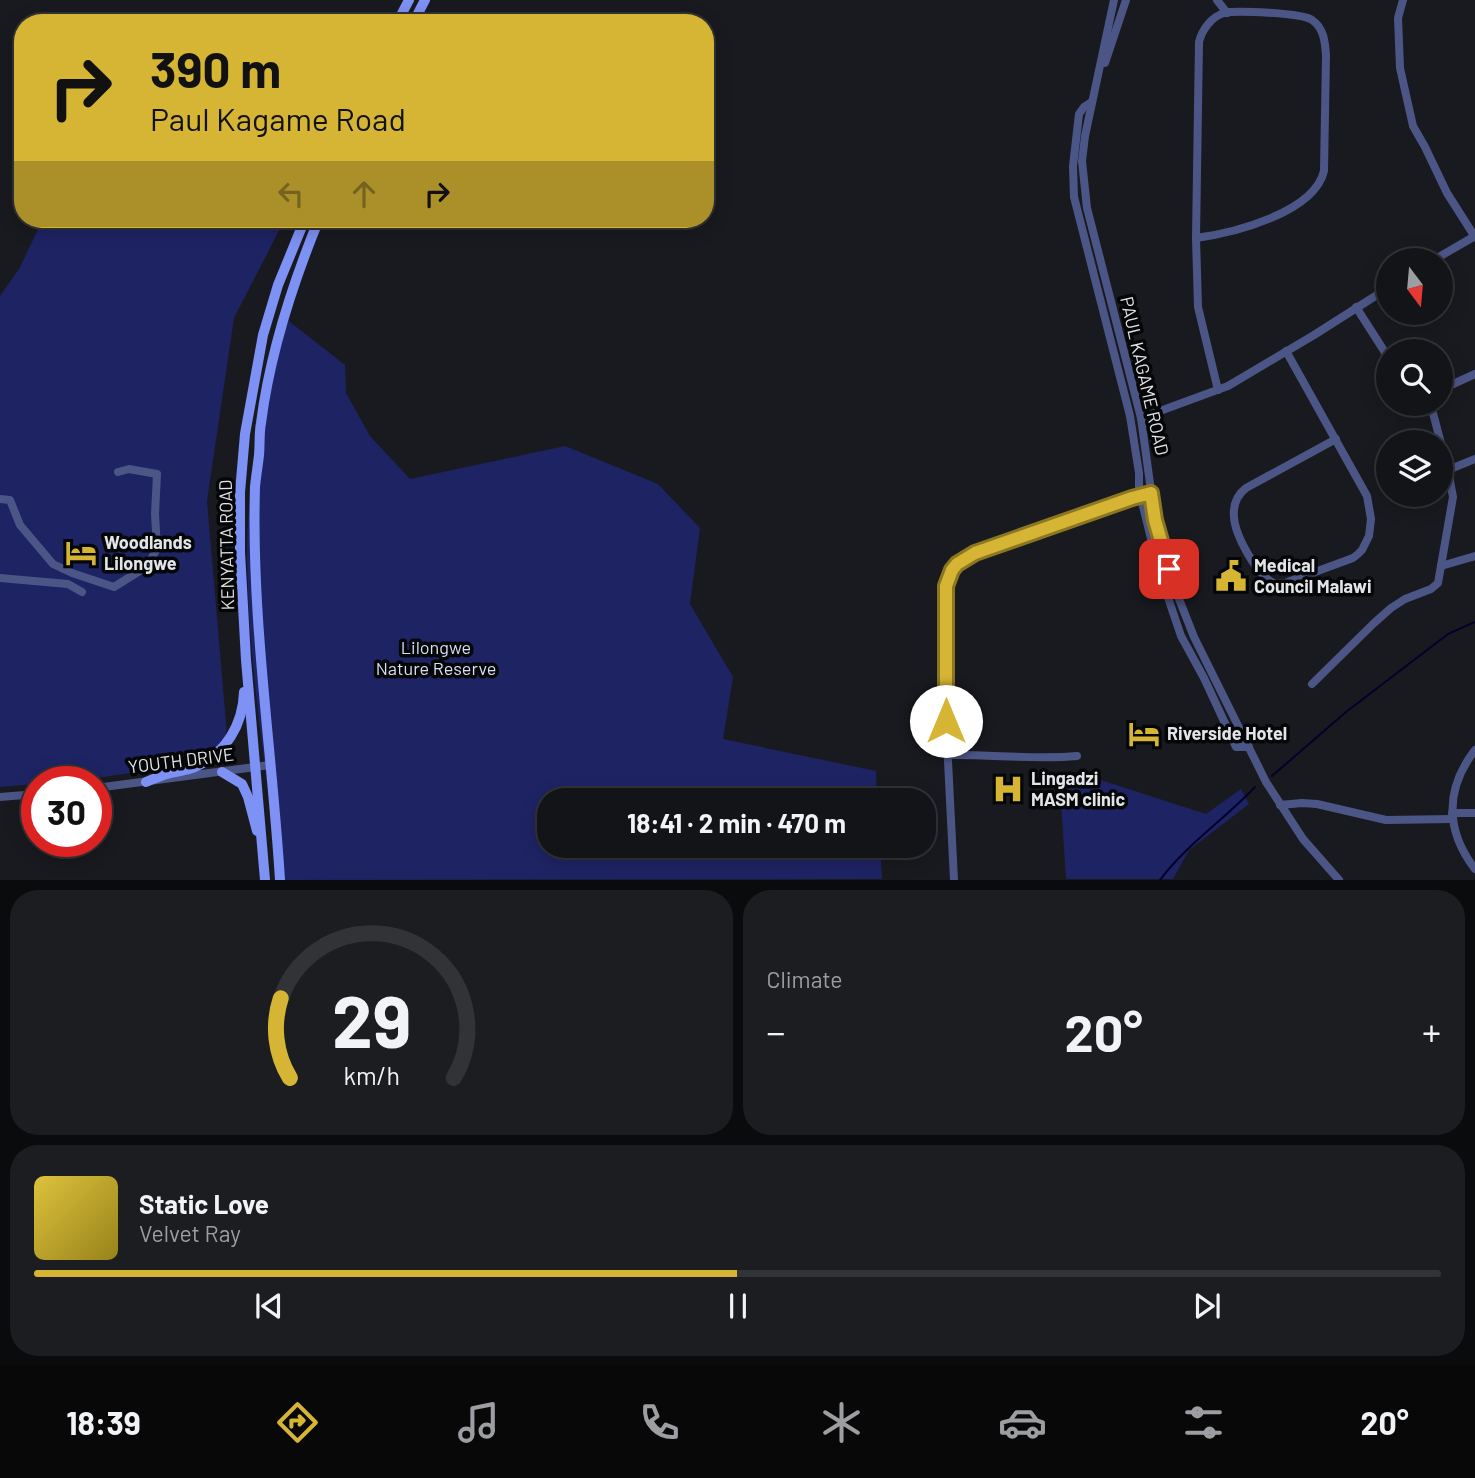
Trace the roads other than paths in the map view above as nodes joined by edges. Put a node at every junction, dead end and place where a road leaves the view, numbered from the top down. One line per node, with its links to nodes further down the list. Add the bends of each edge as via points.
1 (1114, 0): 6 (street, PAUL KAGAME ROAD)
2 (1126, 0): 6 (street, PAUL KAGAME ROAD)
3 (1217, 0): 5 (street)
4 (1403, 0): 10 (street, via 1398,18 1400,68 1413,126)
5 (1227, 13): 11 (street, via 1203,30 1199,42); 11 (street, via 1296,15 1311,19 1321,29 1326,55 1324,171 1309,195 1266,222)
6 (1096, 88): 7 (street, PAUL KAGAME ROAD)
7 (1092, 102): 20 (street, PAUL KAGAME ROAD, via 1082,161 1084,193); 26 (street, via 1079,114 1074,197 1130,416)
8 (301, 228): 33 (main road, KENYATTA ROAD, via 263,335 245,434 240,552)
9 (316, 228): 39 (main road, KENYATTA ROAD, via 277,337 260,425 255,483 258,625)
10 (1475, 236): 12 (street)
11 (1196, 239): 19 (street, via 1198,307)
12 (1453, 249)
13 (1376, 295): 14 (street)
14 (1356, 307): 15 (street); 16 (street)
15 (1376, 339)
16 (1286, 351): 19 (street); 21 (street)
17 (1475, 374): 18 (street)
18 (1453, 384)
19 (1218, 390): 20 (street)
20 (1141, 418): 25 (street, PAUL KAGAME ROAD)
21 (1336, 439): 21 (street, via 1370,503 1367,542 1353,558 1275,583 1255,565 1236,527 1233,514 1238,496)
22 (1475, 459): 23 (street)
23 (1453, 468)
24 (117, 472): 27 (street, via 129,469 157,474 157,549 146,567 114,587 53,564 20,525 10,500)
25 (1151, 493): 26 (street); 35 (street, PAUL KAGAME ROAD, via 1179,599)
26 (1140, 495): 35 (street, via 1181,636 1236,747); 37 (street, via 975,553 952,570 946,586)
27 (0, 499)
28 (1450, 507): 30 (street)
29 (1475, 556): 30 (street)
30 (1441, 566): 34 (street, via 1436,586 1391,608)
31 (0, 578): 32 (street, via 68,584)
32 (82, 592)
33 (246, 660): 40 (main road, KENYATTA ROAD); 42 (main road, via 244,697 233,735 198,766)
34 (1312, 684)
35 (1249, 747): 46 (street, PAUL KAGAME ROAD)
36 (1475, 750): 48 (street, via 1459,777)
37 (947, 755): 38 (street); 53 (street)
38 (1077, 756)
39 (270, 765): 40 (street, YOUTH DRIVE); 52 (main road, KENYATTA ROAD)
40 (254, 768): 41 (street, YOUTH DRIVE); 49 (main road, KENYATTA ROAD)
41 (222, 772): 42 (street, YOUTH DRIVE); 49 (main road, via 242,784)
42 (146, 782): 43 (street, YOUTH DRIVE)
43 (112, 786)
44 (21, 795): 45 (street)
45 (0, 797)
46 (1280, 805): 48 (street, via 1317,804 1387,820); 54 (street, PAUL KAGAME ROAD)
47 (1475, 813): 48 (street)
48 (1452, 816): 50 (street, via 1461,846)
49 (263, 844): 51 (main road, KENYATTA ROAD)
50 (1475, 869)
51 (265, 880)
52 (280, 880)
53 (954, 880)
54 (1339, 880)

